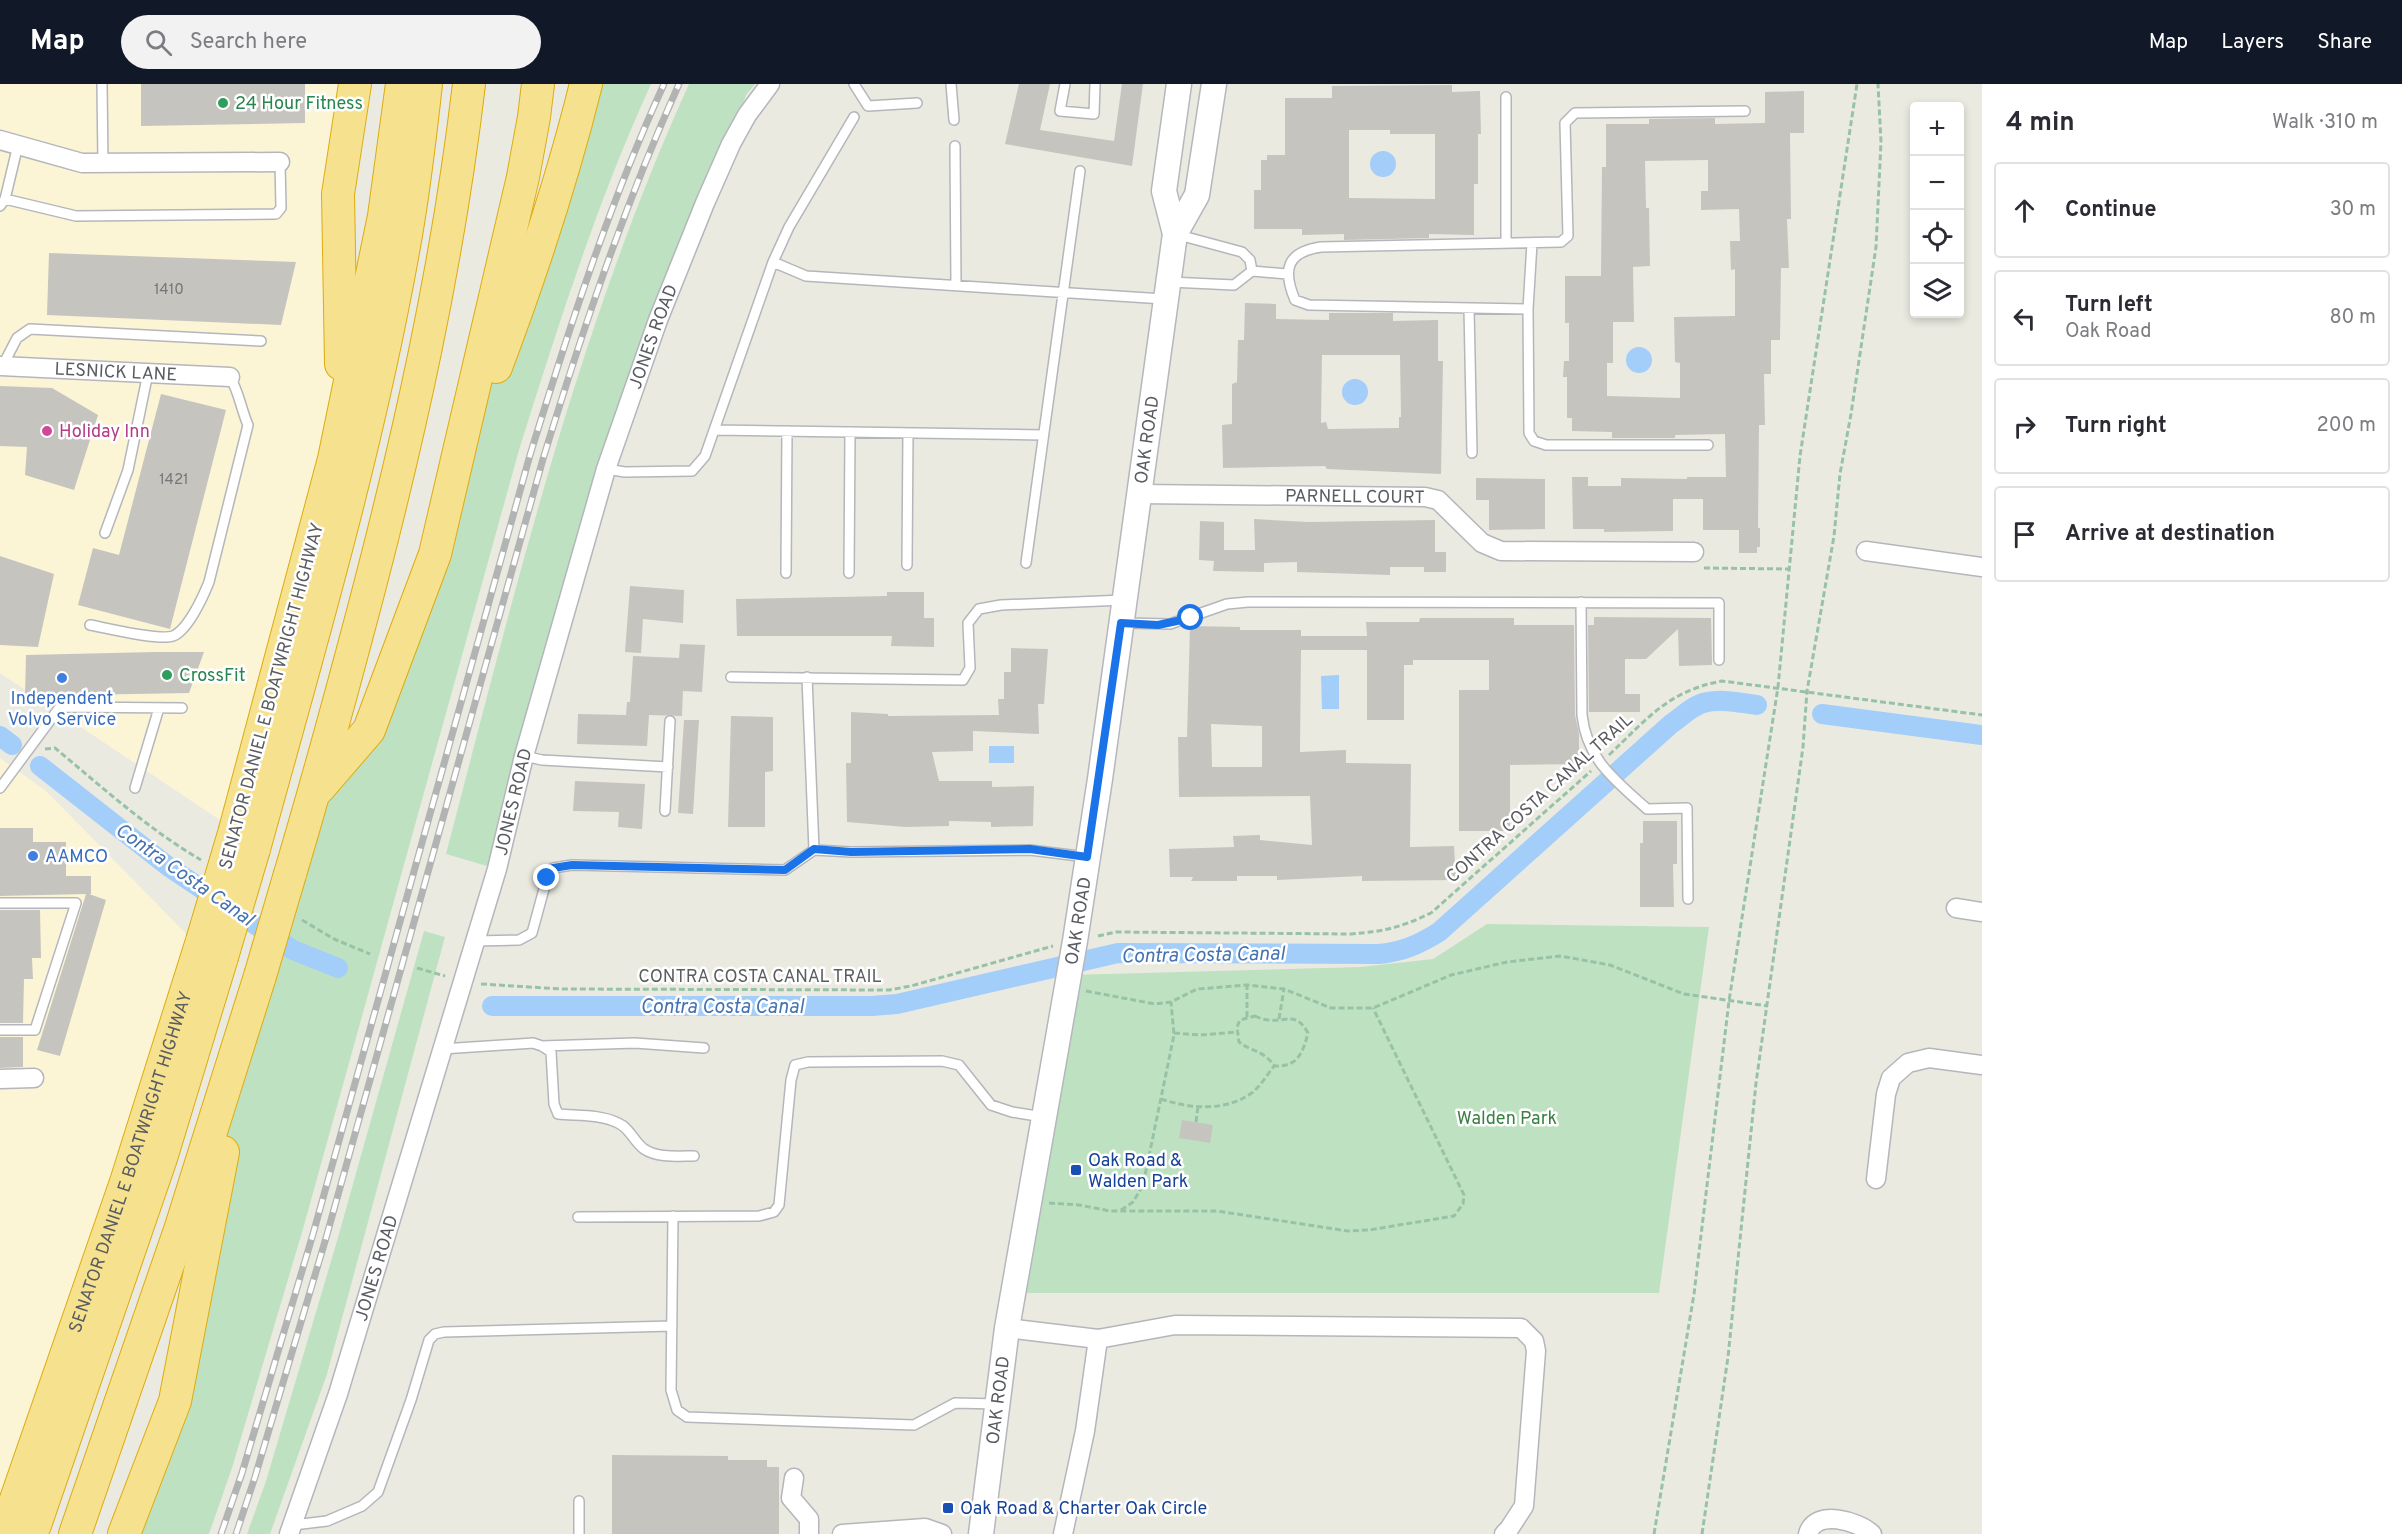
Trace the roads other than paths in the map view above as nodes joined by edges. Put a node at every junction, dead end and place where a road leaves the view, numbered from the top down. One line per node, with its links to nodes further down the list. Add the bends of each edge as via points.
1 (102, 84): 24 (lane)
2 (355, 84): 42 (highway, via 338,194)
3 (402, 84): 42 (highway, SENATOR DANIEL E BOATWRIGHT HIGHWAY, via 384,216)
4 (426, 84): 76 (highway, via 404,246 355,470 307,657)
5 (469, 84): 74 (highway, via 444,252 413,413)
6 (538, 84): 51 (highway, via 523,177)
7 (586, 84): 51 (highway, via 530,277)
8 (770, 84): 50 (street, JONES ROAD, via 731,144 705,203 658,320)
9 (854, 84): 16 (lane, via 867,106)
10 (951, 84): 19 (lane)
11 (1065, 84): 12 (lane, via 1060,111 1094,114)
12 (1095, 84)
13 (1179, 84): 27 (main road, OAK ROAD, via 1164,191)
14 (1216, 90): 27 (main road, OAK ROAD, via 1197,195)
15 (1506, 97): 28 (lane)
16 (917, 104)
17 (1745, 111): 29 (lane, via 1575,113 1565,123 1568,236 1561,243)
18 (854, 117): 30 (lane, via 789,227)
19 (954, 120)
20 (0, 140): 21 (street)
21 (18, 145): 24 (street, via 82,163); 26 (lane)
22 (955, 146): 33 (lane)
23 (280, 162): 24 (street); 26 (lane, via 281,208 276,214 76,216)
24 (103, 163)
25 (1080, 171): 35 (lane)
26 (3, 196)
27 (1175, 234): 31 (lane, via 1242,252 1250,260); 34 (main road, OAK ROAD)
28 (1506, 243): 29 (lane); 32 (lane, via 1322,247 1304,250 1291,261)
29 (1532, 243): 37 (lane)
30 (773, 262): 33 (lane, via 806,276); 43 (lane)
31 (1252, 271): 32 (lane); 34 (lane, via 1234,285)
32 (1287, 274): 36 (lane, via 1295,300 1309,305)
33 (956, 285): 35 (lane)
34 (1167, 290): 35 (lane); 52 (main road, OAK ROAD)
35 (1063, 291): 47 (lane)
36 (1469, 308): 37 (lane); 49 (lane)
37 (1528, 309): 48 (lane, via 1529,433 1534,441 1546,446)
38 (261, 341): 39 (lane, via 30,329 17,338)
39 (1, 367): 40 (street, LESNICK LANE)
40 (148, 374): 41 (street, LESNICK LANE); 53 (lane, via 128,470)
41 (230, 377): 63 (lane, via 248,424 201,601 173,636)
42 (342, 424): 76 (highway, SENATOR DANIEL E BOATWRIGHT HIGHWAY)
43 (714, 430): 44 (lane); 50 (lane, via 705,456 692,471)
44 (788, 431): 45 (lane); 59 (lane)
45 (850, 432): 46 (lane); 60 (lane)
46 (908, 433): 47 (lane); 57 (lane)
47 (1043, 435): 56 (lane)
48 (1708, 444)
49 (1472, 453)
50 (606, 470): 70 (street, JONES ROAD)
51 (454, 478): 74 (highway, via 435,554 369,730)
52 (1139, 494): 55 (street, PARNELL COURT, via 1425,497 1438,500 1482,543 1501,551); 62 (main road, OAK ROAD)
53 (105, 533)
54 (1866, 551): 58 (street)
55 (1694, 552)
56 (1026, 563)
57 (907, 565)
58 (1982, 567)
59 (786, 573)
60 (849, 573)
61 (1581, 602): 62 (lane, via 1248,602 1227,604 1170,624); 64 (lane, via 1719,603); 79 (lane, via 1584,729 1590,749 1647,809 1687,808)
62 (1123, 611): 66 (lane, via 1001,605 979,609 968,623 970,668 963,680); 78 (main road, OAK ROAD)
63 (90, 625)
64 (1719, 660)
65 (731, 677): 66 (lane)
66 (807, 677): 77 (lane)
67 (159, 708): 68 (lane); 72 (lane, via 60,707); 73 (lane)
68 (182, 708)
69 (670, 721): 71 (lane)
70 (524, 756): 71 (lane); 83 (street, JONES ROAD)
71 (668, 767): 75 (lane)
72 (0, 788)
73 (135, 788)
74 (314, 794): 85 (highway, bridge)
75 (665, 811)
76 (245, 839): 84 (highway, SENATOR DANIEL E BOATWRIGHT HIGHWAY, bridge)
77 (814, 849): 78 (lane, via 1030,849); 83 (lane, via 785,870 572,865 553,868 532,933 519,940)
78 (1087, 857): 93 (main road, OAK ROAD)
79 (1688, 899)
80 (0, 903): 86 (lane, via 76,903 35,1030)
81 (1956, 908): 82 (street)
82 (1982, 912)
83 (475, 941): 89 (street, JONES ROAD)
84 (212, 949): 102 (highway, SENATOR DANIEL E BOATWRIGHT HIGHWAY, via 130,1172); 109 (highway, via 161,1158 35,1524)
85 (254, 996): 110 (highway, via 160,1290); 111 (highway, via 175,1401)
86 (0, 1030)
87 (542, 1046): 88 (lane, via 635,1043); 89 (lane, via 533,1043); 94 (lane, via 551,1053 558,1114 599,1117 619,1123 643,1149 662,1155)
88 (704, 1048)
89 (442, 1049): 106 (street, JONES ROAD, via 339,1394)
90 (1982, 1065): 95 (street, via 1929,1058 1908,1063 1891,1078)
91 (34, 1078): 92 (street)
92 (0, 1080)
93 (1043, 1117): 96 (lane, via 991,1106 959,1065 942,1061 802,1063 795,1065 791,1080 779,1205 774,1212 759,1216); 99 (main road, OAK ROAD)
94 (694, 1156)
95 (1876, 1179)
96 (673, 1216): 97 (lane); 98 (lane)
97 (578, 1217)
98 (672, 1326): 101 (lane, via 671,1389 677,1410 687,1417 914,1425 955,1403); 106 (lane, via 435,1334 429,1340 378,1492 362,1506 327,1521)
99 (1007, 1328): 100 (street); 101 (main road, OAK ROAD)
100 (1098, 1339): 117 (street, via 1085,1431); 118 (street, via 1175,1325 1521,1328 1534,1341 1536,1351 1524,1506)
101 (997, 1404): 116 (main road, OAK ROAD)
102 (30, 1466): 104 (highway); 108 (highway, SENATOR DANIEL E BOATWRIGHT HIGHWAY)
103 (794, 1478): 113 (street, via 791,1498 809,1519)
104 (0, 1496)
105 (579, 1500): 112 (lane)
106 (291, 1530)
107 (1869, 1532): 119 (street, via 1849,1520 1833,1519 1818,1523)
108 (4, 1534)
109 (26, 1534)
110 (75, 1534)
111 (124, 1534)
112 (579, 1534)
113 (808, 1534)
114 (842, 1534): 115 (street, via 925,1528)
115 (942, 1534)
116 (981, 1534)
117 (1063, 1534)
118 (1504, 1534)
119 (1808, 1534)

